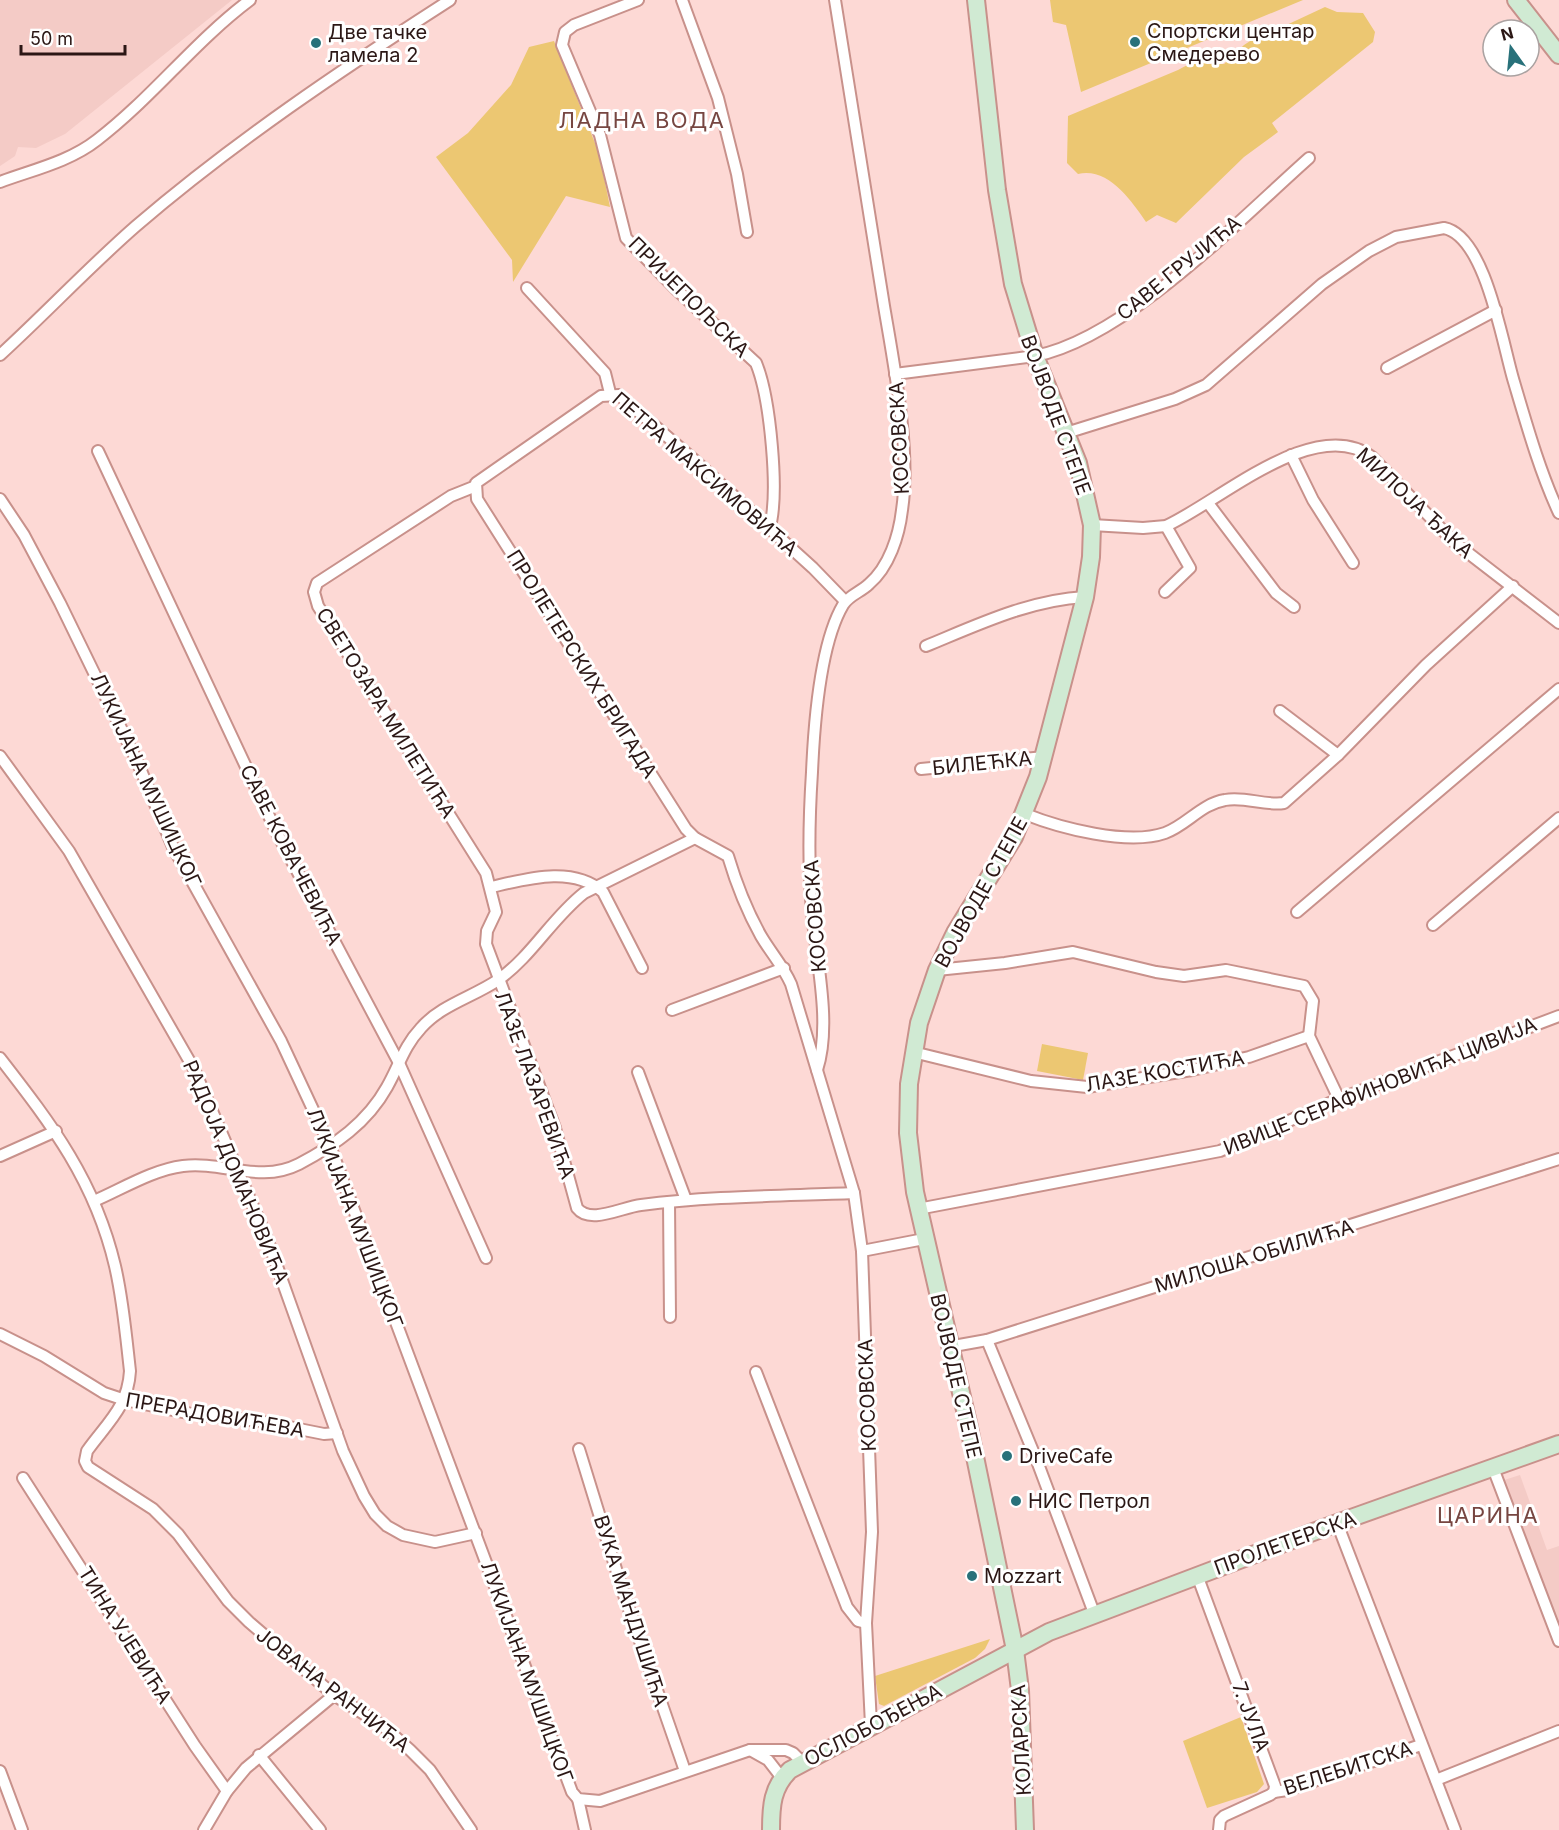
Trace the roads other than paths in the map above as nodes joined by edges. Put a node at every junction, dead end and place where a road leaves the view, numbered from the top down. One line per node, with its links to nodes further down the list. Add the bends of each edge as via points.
1 (250, 0): 10 (street, via 182,58 96,142 56,163)
2 (450, 0): 14 (street, via 318,85 261,127 136,226)
3 (638, 0): 28 (street, ПРИЈЕПОЉСКА, via 574,24 563,36 565,55 607,158 626,238 756,363 762,376 774,513)
4 (682, 0): 11 (street, via 724,120)
5 (835, 0): 17 (street, КОСОВСКА)
6 (976, 0): 15 (main road, ВОЈВОДЕ СТЕПЕ, via 1005,247)
7 (1516, 0): 8 (main road)
8 (1559, 55)
9 (1309, 158): 15 (street, САВЕ ГРУЈИЋА, via 1126,314 1078,342)
10 (0, 183)
11 (747, 232)
12 (527, 288): 18 (street, ПЕТРА МАКСИМОВИЋА, via 605,373)
13 (1496, 310): 16 (street); 19 (street, via 1474,259 1452,230 1426,230 1396,237 1322,284 1206,385 1175,399); 25 (street, via 1514,384)
14 (0, 355)
15 (1035, 356): 17 (street); 19 (main road, ВОЈВОДЕ СТЕПЕ)
16 (1387, 368)
17 (895, 374): 33 (street, КОСОВСКА, via 904,482 899,529 878,573)
18 (610, 393): 22 (street, via 483,477); 28 (street, ПЕТРА МАКСИМОВИЋА, via 629,402)
19 (1066, 433): 26 (main road, ВОЈВОДЕ СТЕПЕ, via 1082,477)
20 (98, 451): 59 (street, САВЕ КОВАЧЕВИЋА, via 277,833)
21 (1291, 454): 24 (street, МИЛОЈА ЂАКА); 29 (street, via 1317,507); 30 (street, МИЛОЈА ЂАКА, via 1335,444 1353,445 1454,542)
22 (476, 486): 45 (street, ПРОЛЕТЕРСКИХ БРИГАДА, via 477,499); 47 (street, СВЕТОЗАРА МИЛЕТИЋА, via 451,496 317,583 314,592 318,606 481,864)
23 (0, 499): 64 (street, ЛУКИЈАНА МУШИЦКОГ, via 60,603 137,761 173,847 281,1041)
24 (1208, 503): 27 (street, МИЛОЈА ЂАКА); 34 (street, via 1276,593)
25 (1559, 513)
26 (1092, 525): 27 (street, МИЛОЈА ЂАКА); 32 (main road, ВОЈВОДЕ СТЕПЕ)
27 (1166, 526): 31 (street, via 1190,568)
28 (769, 530): 33 (street, ПЕТРА МАКСИМОВИЋА)
29 (1353, 563)
30 (1513, 586): 35 (street, МИЛОЈА ЂАКА); 39 (street, via 1426,665)
31 (1165, 592)
32 (1085, 597): 36 (street, via 1046,602); 41 (main road, ВОЈВОДЕ СТЕПЕ)
33 (845, 601): 60 (street, КОСОВСКА, via 825,656 812,771 812,910 823,1046)
34 (1294, 607)
35 (1559, 622)
36 (926, 646)
37 (1559, 689): 48 (street)
38 (1280, 711): 39 (street)
39 (1338, 755): 43 (street, via 1284,803 1225,800 1153,836 1065,828)
40 (0, 756): 67 (street, РАДОЈА ДОМАНОВИЋА, via 69,851 166,1018 194,1069)
41 (1044, 757): 42 (street, БИЛЕЋКА); 43 (main road, ВОЈВОДЕ СТЕПЕ)
42 (921, 770)
43 (1025, 814): 52 (main road, ВОЈВОДЕ СТЕПЕ)
44 (1559, 818): 49 (street)
45 (695, 838): 46 (street); 51 (street, ПРОЛЕТЕРСКИХ БРИГАДА, via 728,856 761,936)
46 (596, 886): 47 (street, via 550,875); 50 (street, via 603,892); 53 (street, via 571,903 530,951)
47 (491, 887): 53 (street, СВЕТОЗАРА МИЛЕТИЋА, via 496,912 485,939)
48 (1297, 912)
49 (1433, 925)
50 (642, 968)
51 (784, 968): 54 (street); 60 (street, КОСОВСКА)
52 (937, 970): 56 (street, via 1073,952 1184,976 1226,970 1304,986 1314,1001); 57 (main road, ВОЈВОДЕ СТЕПЕ)
53 (498, 980): 59 (street, via 429,1020 407,1043); 71 (street, ЛАЗЕ ЛАЗАРЕВИЋА, via 555,1128 577,1208 590,1216)
54 (672, 1010)
55 (1559, 1016): 62 (street, ИВИЦЕ СЕРАФИНОВИЋА ЦИВИЈА)
56 (1309, 1036): 57 (street, ЛАЗЕ КОСТИЋА, via 1249,1057 1087,1087 1031,1081); 62 (street)
57 (913, 1052): 72 (main road, ВОЈВОДЕ СТЕПЕ, via 908,1133)
58 (0, 1058): 63 (street)
59 (399, 1063): 64 (street, via 364,1120); 75 (street, САВЕ КОВАЧЕВИЋА)
60 (817, 1070): 68 (street, КОСОВСКА)
61 (638, 1072): 69 (street)
62 (1339, 1099): 72 (street, ИВИЦЕ СЕРАФИНОВИЋА ЦИВИЈА, via 1220,1151)
63 (56, 1131): 65 (street); 70 (street)
64 (330, 1146): 67 (street, via 282,1171); 88 (street, ЛУКИЈАНА МУШИЦКОГ)
65 (0, 1156)
66 (1559, 1159): 78 (street, МИЛОША ОБИЛИЋА)
67 (238, 1172): 70 (street, via 180,1166); 82 (street, РАДОЈА ДОМАНОВИЋА, via 268,1241)
68 (854, 1193): 69 (street); 74 (street, КОСОВСКА)
69 (686, 1200): 71 (street)
70 (94, 1201): 81 (street, via 121,1295 130,1371)
71 (669, 1202): 76 (street)
72 (918, 1209): 73 (main road, ВОЈВОДЕ СТЕПЕ)
73 (924, 1239): 74 (street); 79 (main road, ВОЈВОДЕ СТЕПЕ)
74 (862, 1251): 91 (street, КОСОВСКА, via 872,1532)
75 (486, 1258)
76 (670, 1317)
77 (0, 1334): 81 (street, ПРЕРАДОВИЋЕВА, via 104,1393)
78 (987, 1340): 79 (street, МИЛОША ОБИЛИЋА); 90 (street, ВОЈВОДЕ СТЕПЕ)
79 (948, 1347): 93 (main road, ВОЈВОДЕ СТЕПЕ, via 968,1423)
80 (756, 1372): 91 (street, via 847,1607 858,1621)
81 (125, 1400): 82 (street, ПРЕРАДОВИЋЕВА, via 192,1414); 94 (street, ЈОВАНА РАНЧИЋА, via 87,1451 88,1467 153,1509 178,1534 228,1601)
82 (337, 1433): 88 (street, РАДОЈА ДОМАНОВИЋА, via 364,1496 387,1526 424,1542)
83 (1559, 1444): 85 (main road, ПРОЛЕТЕРСКА)
84 (579, 1449): 102 (street, ВУКА МАНДУШИЋА)
85 (1493, 1468): 87 (main road, ПРОЛЕТЕРСКА); 92 (street)
86 (23, 1478): 105 (street, ТИНА УЈЕВИЋА)
87 (1337, 1523): 89 (main road, ПРОЛЕТЕРСКА); 97 (street)
88 (476, 1533): 107 (street, ЛУКИЈАНА МУШИЦКОГ, via 560,1762)
89 (1197, 1575): 90 (main road, ПРОЛЕТЕРСКА); 106 (street, 7. ЈУЛА, via 1264,1751)
90 (1094, 1614): 93 (main road, ПРОЛЕТЕРСКА)
91 (866, 1623): 95 (street, КОСОВСКА)
92 (1559, 1641)
93 (1015, 1650): 95 (main road, ОСЛОБОЂЕЊА); 114 (main road, КОЛАРСКА)
94 (334, 1695): 99 (street); 111 (street, ЈОВАНА РАНЧИЋА, via 383,1726 410,1750 430,1770)
95 (871, 1725): 100 (main road, ОСЛОБОЂЕЊА)
96 (1559, 1731): 104 (street)
97 (1421, 1745): 104 (street); 106 (street, ВЕЛЕБИТСКА)
98 (750, 1750): 100 (street, ЛУКИЈАНА МУШИЦКОГ, via 786,1750); 102 (street, ЛУКИЈАНА МУШИЦКОГ); 103 (street, via 768,1760)
99 (259, 1755): 105 (street); 110 (street)
100 (802, 1762): 103 (main road, ОСЛОБОЂЕЊА)
101 (0, 1770): 108 (street)
102 (685, 1771): 107 (street, ЛУКИЈАНА МУШИЦКОГ, via 600,1801)
103 (782, 1778): 113 (main road, via 772,1802)
104 (1436, 1780): 116 (street)
105 (228, 1791): 109 (street)
106 (1274, 1792): 115 (street, via 1224,1816)
107 (578, 1799): 112 (street)
108 (22, 1830)
109 (204, 1830)
110 (320, 1830)
111 (471, 1830)
112 (585, 1830)
113 (771, 1830)
114 (1025, 1830)
115 (1219, 1830)
116 (1455, 1830)

